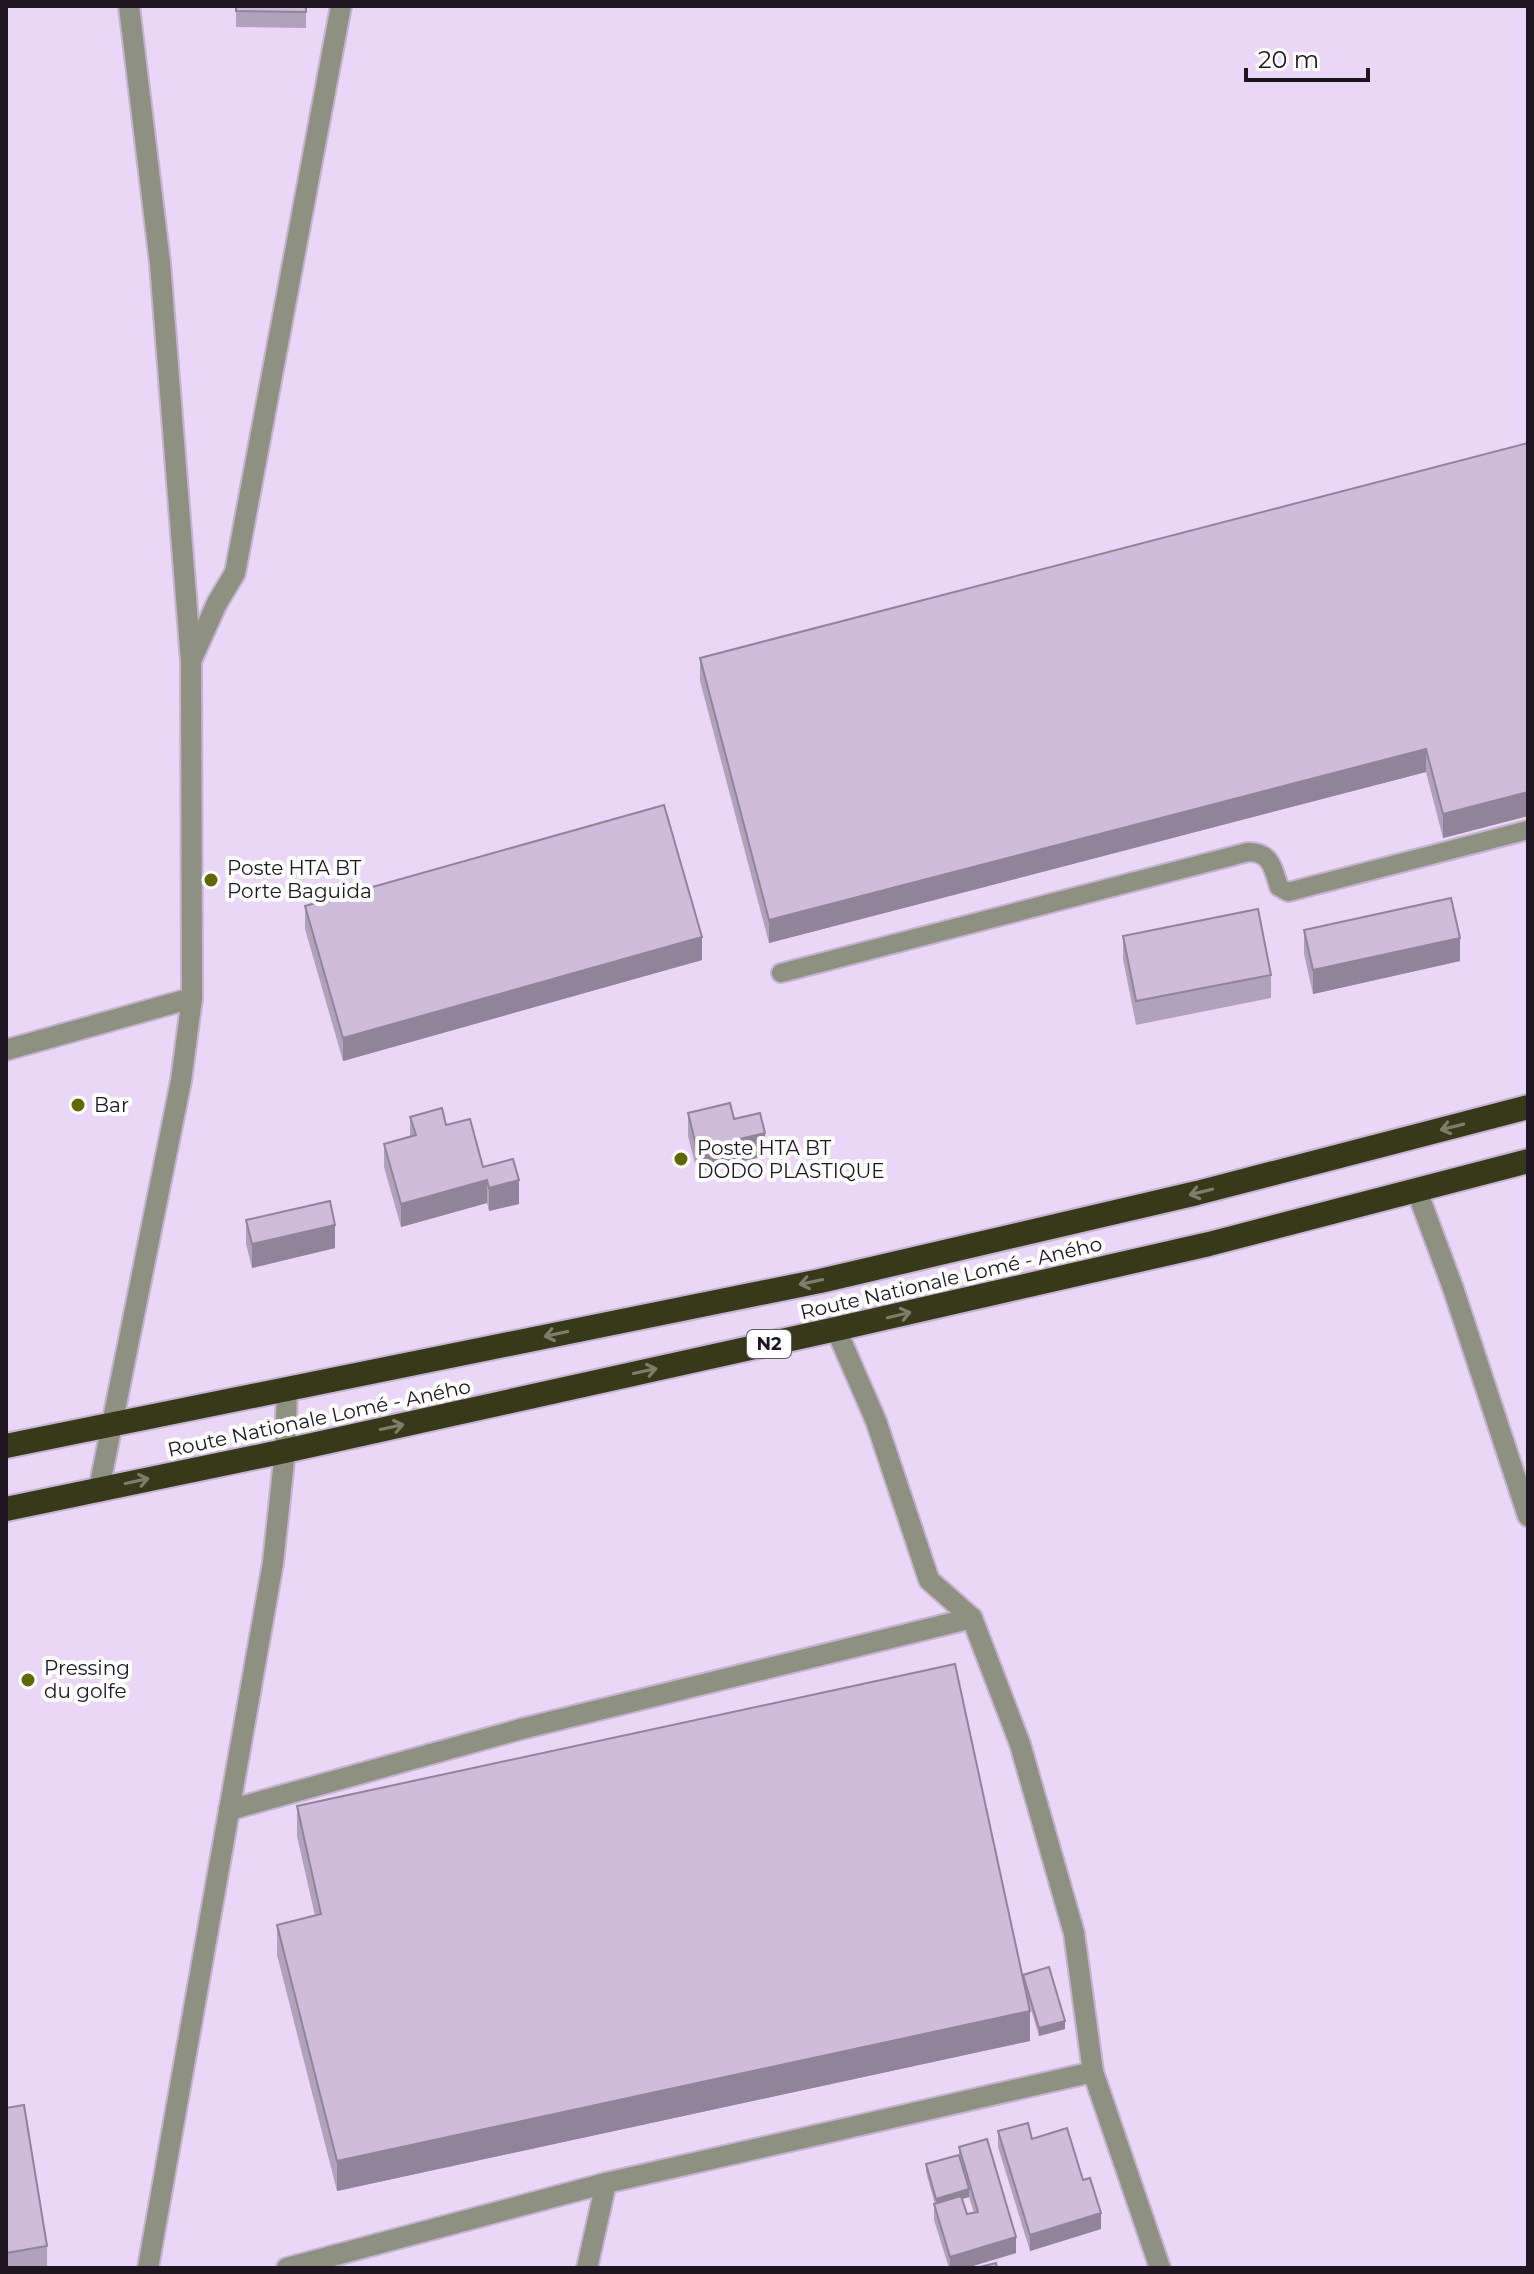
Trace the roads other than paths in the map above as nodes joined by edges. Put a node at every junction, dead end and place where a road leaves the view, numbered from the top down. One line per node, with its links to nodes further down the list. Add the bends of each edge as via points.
1 (129, 6): 3 (street, via 160,263)
2 (341, 6): 3 (street, via 235,573)
3 (191, 661): 6 (street)
4 (1528, 830): 5 (lane, via 1288,892 1279,887 1270,860 1260,852 1248,852)
5 (781, 973)
6 (192, 998): 7 (street); 13 (street, via 181,1081)
7 (6, 1050)
8 (1528, 1107): 12 (highway, Route Nationale Lomé - Aného, one-way to 12, via 1197,1193 820,1281)
9 (1528, 1161): 10 (highway, Route Nationale Lomé - Aného / N2)
10 (1417, 1191): 11 (highway, Route Nationale Lomé - Aného / N2, one-way to 10); 18 (street)
11 (836, 1329): 15 (highway, Route Nationale Lomé - Aného / N2, one-way to 11); 19 (street, via 876,1421 929,1580)
12 (287, 1389): 13 (highway, Route Nationale Lomé - Aného); 15 (street)
13 (114, 1424): 14 (highway, Route Nationale Lomé - Aného); 16 (street)
14 (6, 1446)
15 (285, 1451): 16 (highway, Route Nationale Lomé - Aného / N2, one-way to 15); 20 (street, via 273,1563)
16 (99, 1489): 17 (highway, Route Nationale Lomé - Aného / N2)
17 (6, 1509)
18 (1528, 1516)
19 (972, 1618): 20 (street, via 521,1729); 21 (street, via 1020,1744 1074,1933)
20 (229, 1810): 23 (street)
21 (1093, 2072): 22 (street); 26 (street)
22 (606, 2183): 24 (street); 25 (street)
23 (148, 2268)
24 (287, 2268)
25 (587, 2268)
26 (1160, 2268)

